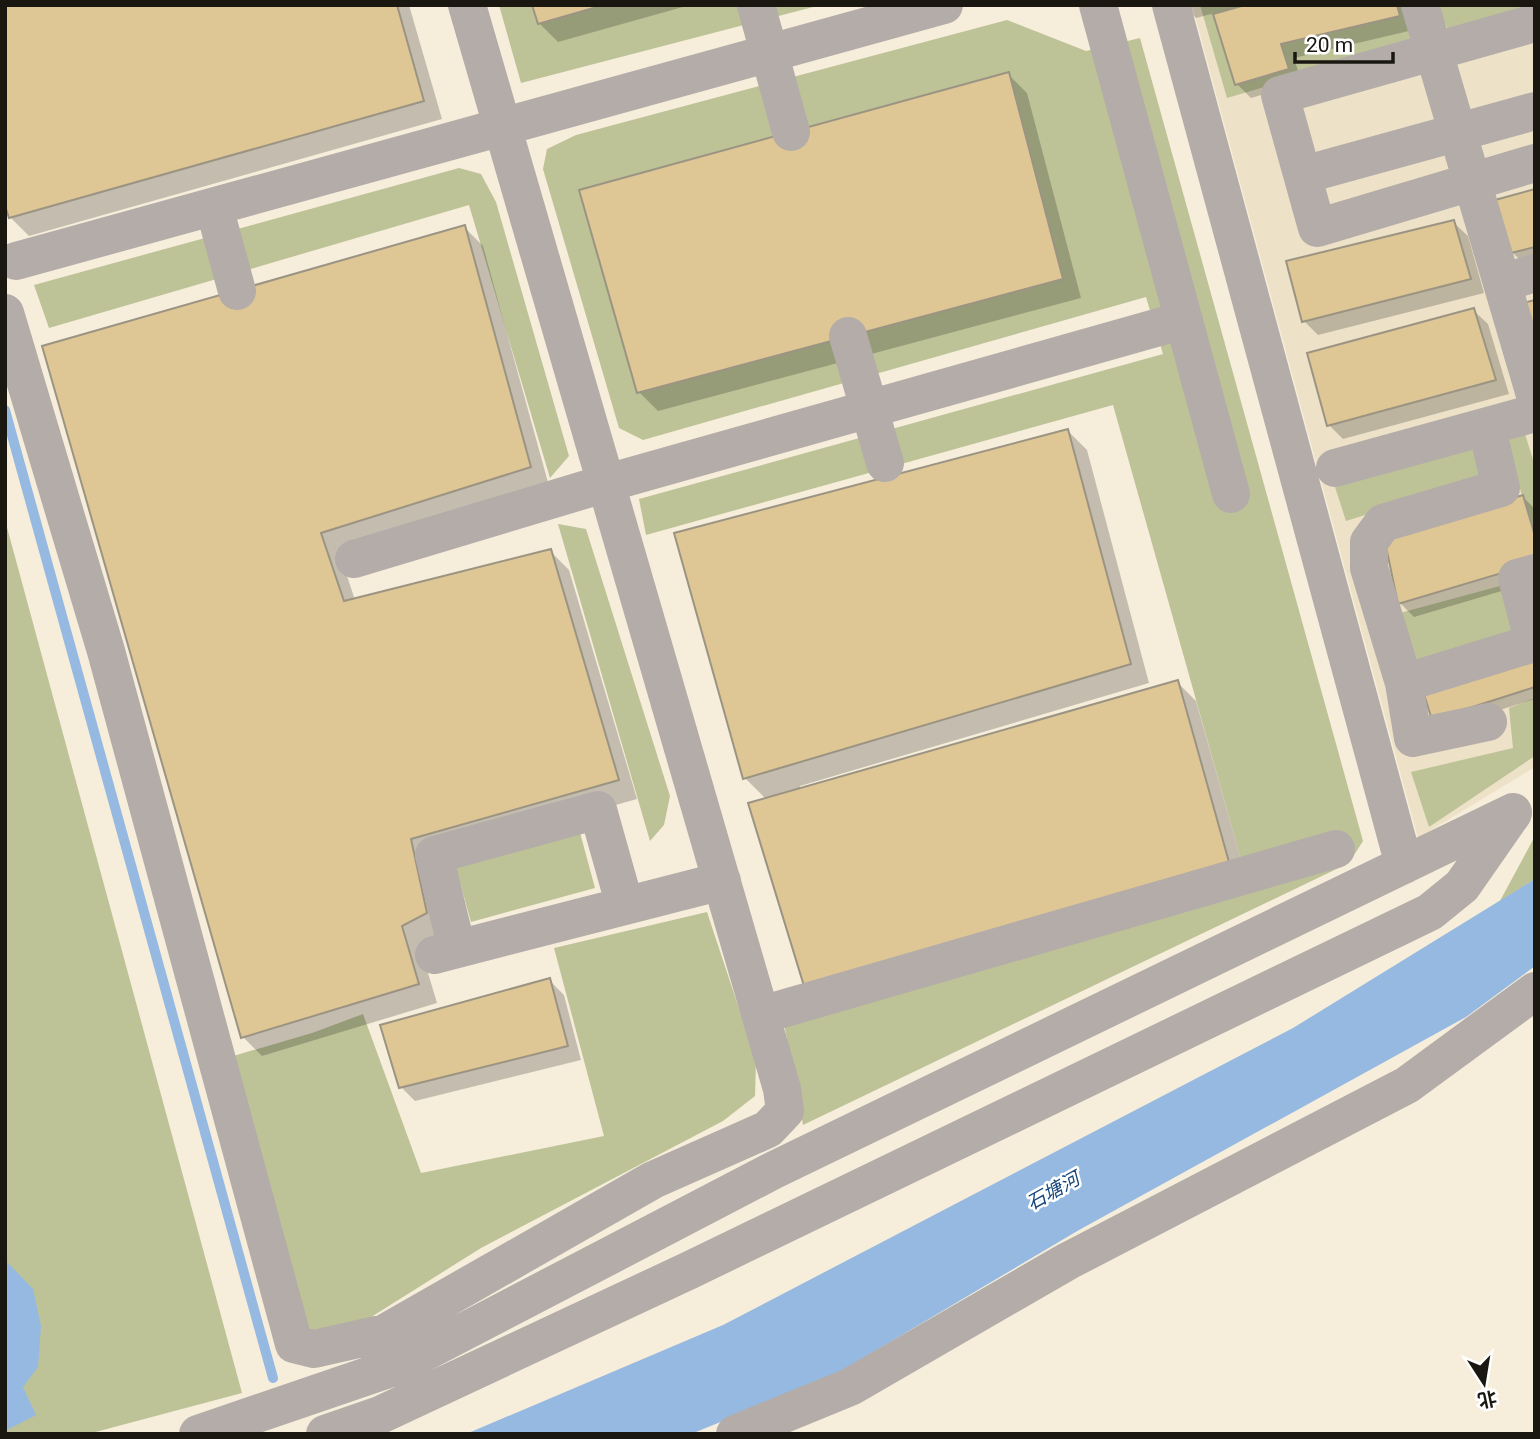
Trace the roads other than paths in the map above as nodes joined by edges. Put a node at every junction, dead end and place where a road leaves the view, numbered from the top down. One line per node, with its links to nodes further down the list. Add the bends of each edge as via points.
1 (467, 5): 11 (street)
2 (756, 5): 9 (street)
3 (944, 5): 9 (street)
4 (1171, 5): 38 (street)
5 (1420, 5): 8 (street)
6 (1102, 17): 22 (street)
7 (1535, 23): 8 (street)
8 (1433, 50): 13 (street); 15 (street, via 1280,95)
9 (770, 53): 11 (street); 12 (street)
10 (1535, 111): 13 (street)
11 (503, 127): 17 (street); 30 (street)
12 (791, 132)
13 (1457, 132): 15 (street); 16 (street)
14 (1535, 163): 16 (street)
15 (1303, 175): 16 (street, via 1317,228)
16 (1471, 181): 19 (street)
17 (214, 207): 18 (street); 20 (street)
18 (16, 261)
19 (1518, 278): 24 (street)
20 (237, 291)
21 (5, 313): 42 (street, via 106,651 294,1344 314,1349 385,1333 653,1180 768,1129 785,1111)
22 (1184, 320): 25 (street); 31 (street)
23 (849, 336): 25 (street)
24 (1535, 395)
25 (869, 409): 28 (street); 30 (street)
26 (1535, 413): 27 (street)
27 (1487, 428): 29 (street); 34 (street, via 1501,488 1383,523 1369,542 1369,568)
28 (884, 463)
29 (1335, 468)
30 (607, 483): 32 (street); 39 (street)
31 (1231, 494)
32 (354, 559)
33 (1535, 573): 34 (street, via 1517,578 1534,643)
34 (1404, 683): 35 (street, via 1413,738)
35 (1488, 722)
36 (1524, 805): 38 (street); 44 (street, via 1462,886 1430,912 690,1270 380,1415)
37 (1336, 849): 42 (street)
38 (1404, 865): 43 (street, via 772,1171 400,1365)
39 (722, 881): 40 (street); 42 (street)
40 (625, 906): 40 (street, via 446,952 434,855 598,810)
41 (1535, 992): 45 (street, via 1407,1085 1068,1261 850,1387)
42 (761, 1015)
43 (198, 1434)
44 (325, 1434)
45 (736, 1434)

